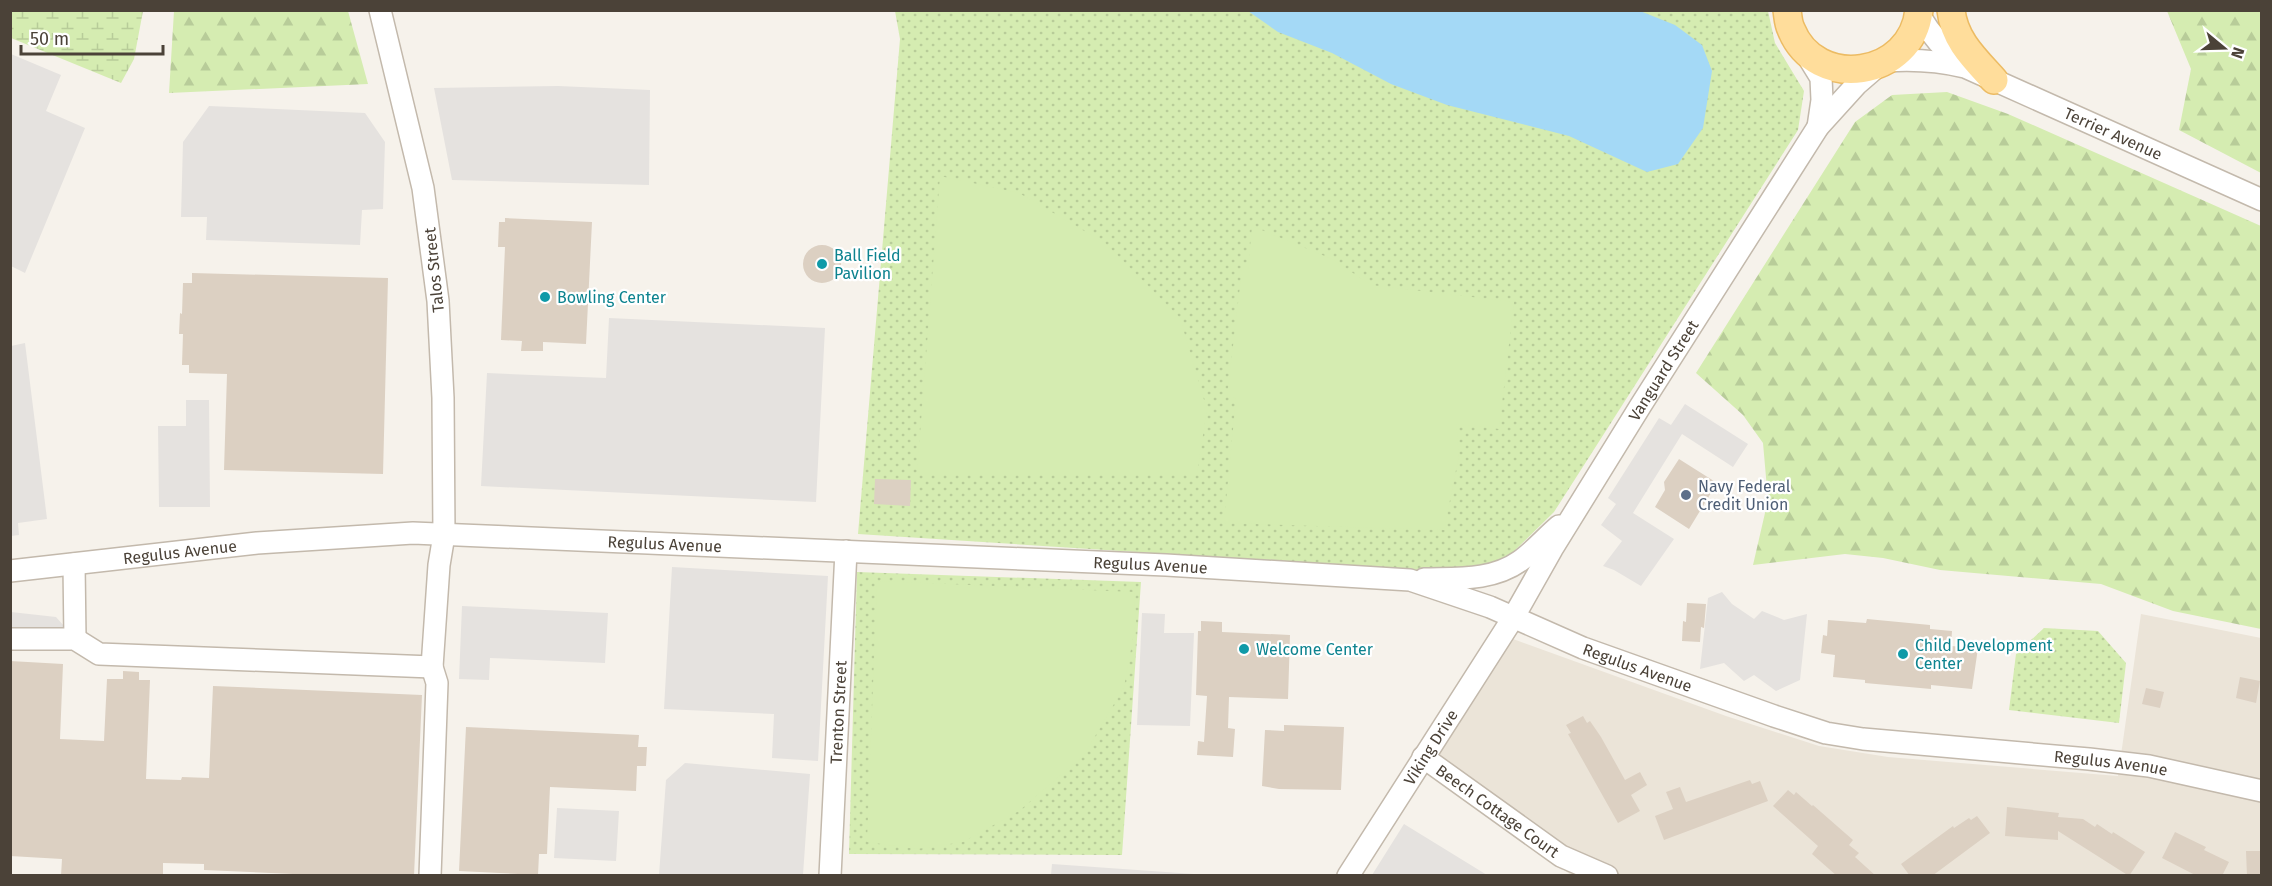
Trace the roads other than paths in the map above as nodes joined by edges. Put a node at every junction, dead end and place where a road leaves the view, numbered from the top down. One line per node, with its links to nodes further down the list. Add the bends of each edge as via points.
1 (380, 10): 12 (street, Talos Street, via 414,148 432,248 443,398)
2 (1787, 10): 5 (main road, via 1791,29)
3 (1951, 10): 8 (main road, via 1960,41)
4 (1919, 13): 6 (main road, via 1913,33 1902,49); 7 (street, Terrier Avenue, via 1929,33)
5 (1802, 47): 6 (main road, via 1818,61 1837,69 1858,70); 9 (street, Vanguard Street, via 1821,78)
6 (1883, 63): 7 (street, Terrier Avenue, via 1911,59); 9 (street, Vanguard Street, via 1857,84)
7 (1965, 67): 8 (street, Terrier Avenue)
8 (1994, 80): 10 (street, Terrier Avenue)
9 (1818, 127): 11 (street, Vanguard Street)
10 (2262, 200)
11 (1575, 512): 16 (street, via 1520,561 1501,571 1478,578); 17 (street, Vanguard Street)
12 (444, 535): 13 (street, Regulus Avenue); 14 (street, Regulus Avenue, via 308,538); 20 (street, Talos Street)
13 (846, 551): 16 (street, Regulus Avenue); 24 (street, Trenton Street)
14 (74, 564): 15 (street, Regulus Avenue); 19 (street)
15 (10, 571)
16 (1410, 580): 17 (street, Regulus Avenue)
17 (1513, 618): 21 (street, Viking Drive); 22 (street, Regulus Avenue, via 1583,648 1826,733 2139,765)
18 (10, 639): 19 (street)
19 (75, 639): 20 (street, via 99,654)
20 (432, 667): 23 (street, Talos Street, via 437,683)
21 (1423, 757): 25 (street, Viking Drive); 26 (street, Beech Cottage Court, via 1561,856)
22 (2262, 790)
23 (430, 876)
24 (830, 876)
25 (1348, 876)
26 (1608, 876)

